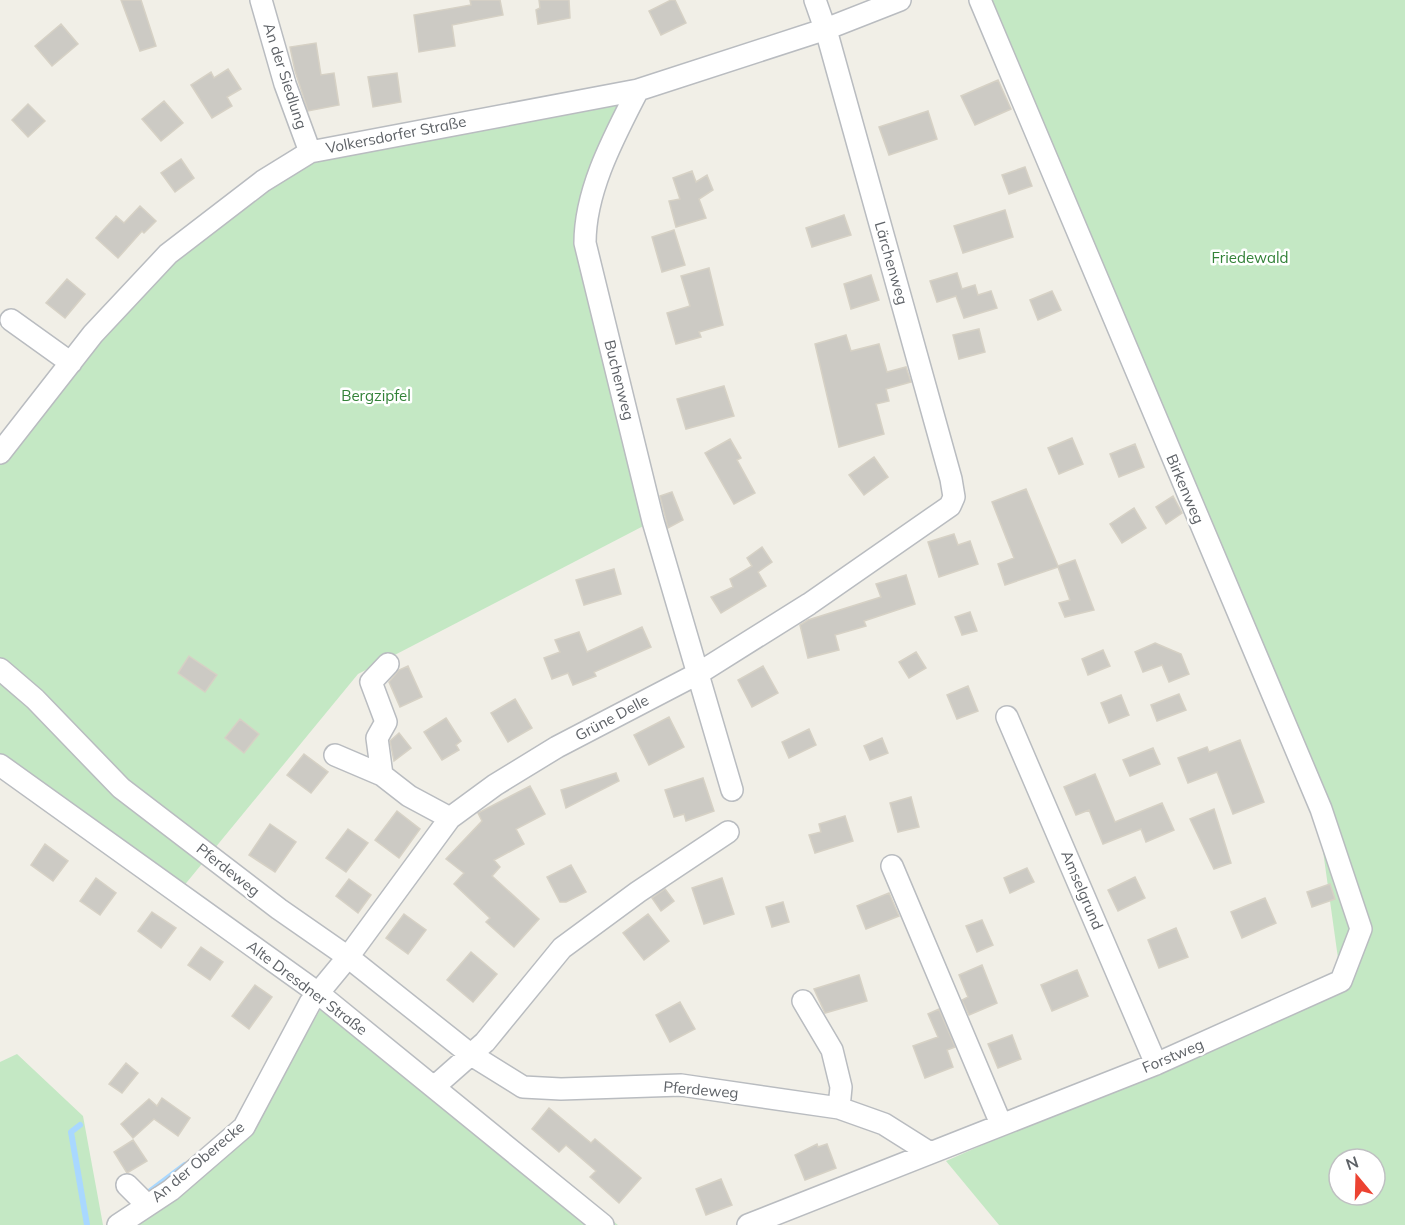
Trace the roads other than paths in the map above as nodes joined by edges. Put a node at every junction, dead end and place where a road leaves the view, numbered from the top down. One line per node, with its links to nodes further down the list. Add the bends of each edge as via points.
1 (261, 0): 7 (street, An der Siedlung)
2 (815, 0): 5 (street)
3 (900, 0): 5 (street, Volkersdorfer Straße)
4 (980, 0): 24 (street, Birkenweg, via 1321,809 1361,929)
5 (826, 29): 6 (street, Volkersdorfer Straße); 11 (street, Lärchenweg)
6 (639, 90): 7 (street, Volkersdorfer Straße); 14 (street, Buchenweg, via 612,144 585,217 585,243 653,521)
7 (310, 152): 9 (street, Volkersdorfer Straße, via 263,181 168,254)
8 (11, 320): 9 (street)
9 (71, 363): 10 (street, Volkersdorfer Straße)
10 (0, 453)
11 (954, 497): 14 (street, Grüne Delle, via 950,506 809,604)
12 (388, 664): 18 (street, via 371,682 386,722 377,738)
13 (0, 669): 23 (street, Pferdeweg, via 35,699 121,788)
14 (699, 673): 19 (street, Buchenweg); 20 (street, Grüne Delle, via 557,747)
15 (1007, 717): 28 (street, Amselgrund)
16 (335, 755): 18 (street)
17 (0, 765): 25 (street, Alte Dresdner Straße)
18 (382, 775): 20 (street, via 409,796)
19 (732, 790)
20 (450, 818): 23 (street, Grüne Delle)
21 (728, 832): 27 (street, via 562,948 485,1042)
22 (892, 866): 31 (street)
23 (348, 957): 25 (street, Grüne Delle); 27 (street, Pferdeweg)
24 (1341, 981): 28 (street, Forstweg)
25 (318, 993): 29 (street, Alte Dresdner Straße); 34 (street, An der Oberecke, via 244,1127 171,1190)
26 (802, 1001): 30 (street, via 832,1050 841,1087)
27 (470, 1054): 29 (street); 30 (street, Pferdeweg, via 523,1087 681,1085)
28 (1156, 1064): 31 (street, Forstweg)
29 (434, 1087): 36 (street, Alte Dresdner Straße)
30 (839, 1108): 32 (street, Pferdeweg, via 884,1124)
31 (1001, 1124): 32 (street, Forstweg)
32 (930, 1154): 37 (street, Forstweg)
33 (127, 1185): 34 (street)
34 (147, 1205): 35 (street, An der Oberecke)
35 (118, 1225)
36 (603, 1225)
37 (748, 1225)

